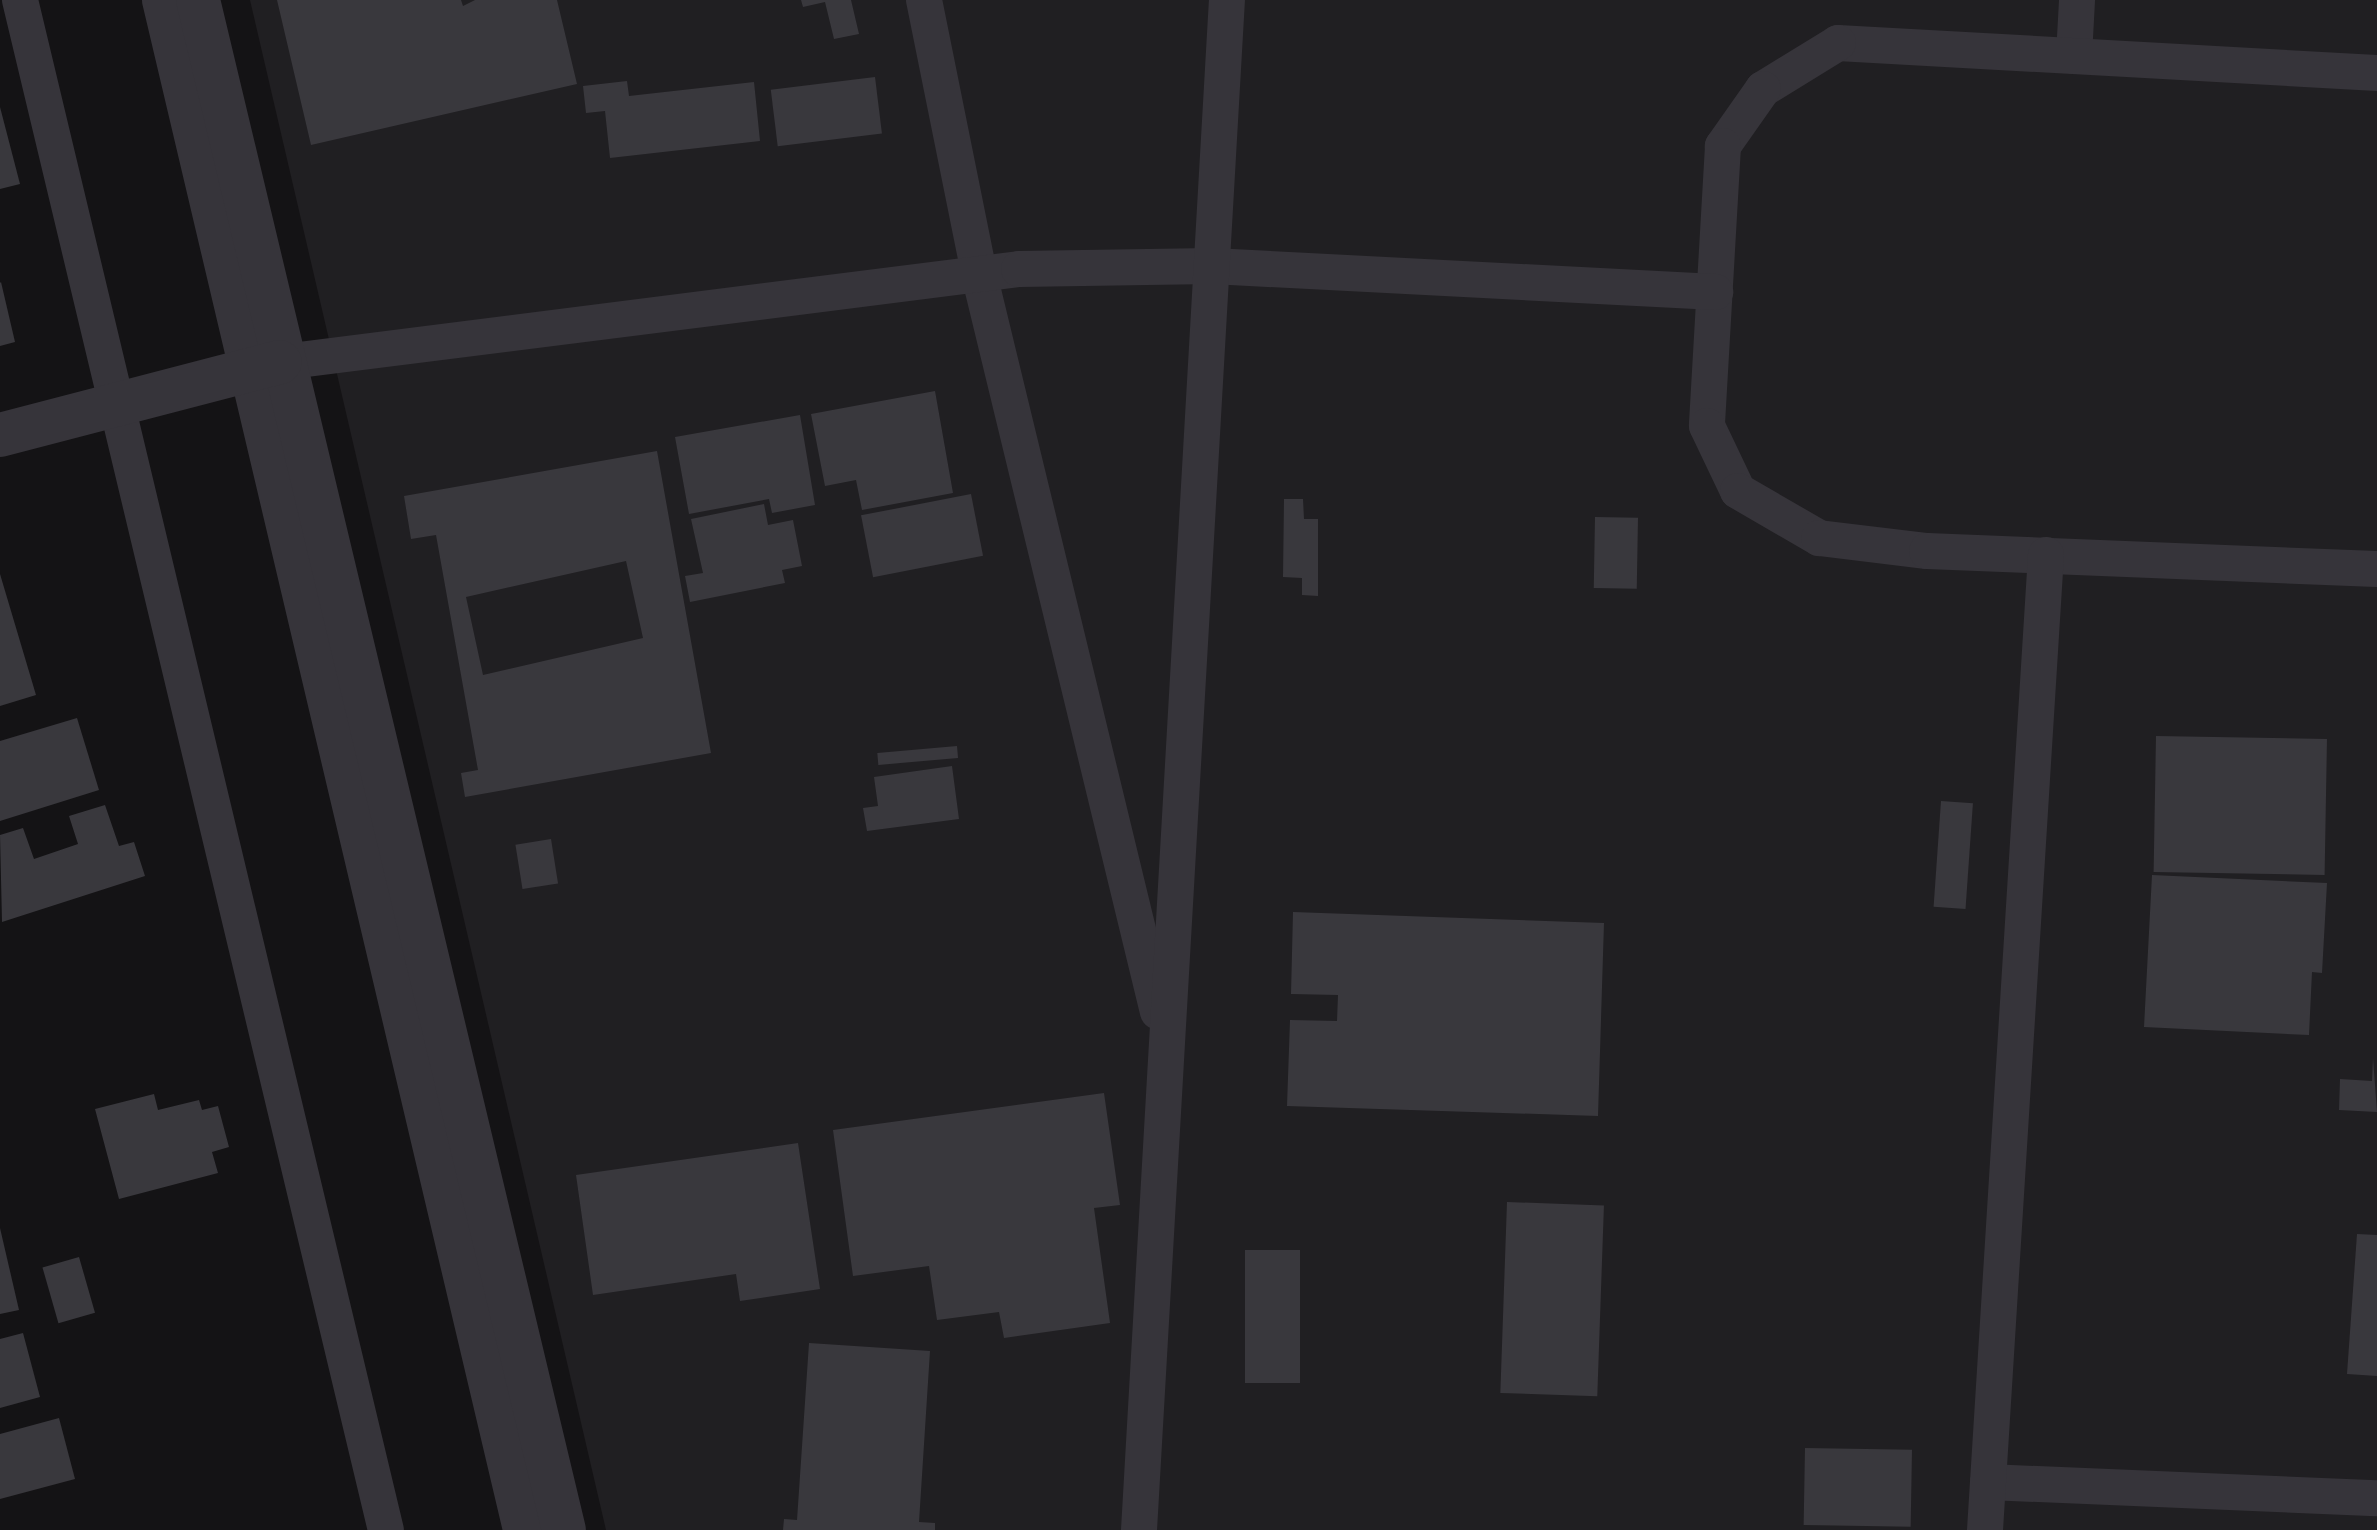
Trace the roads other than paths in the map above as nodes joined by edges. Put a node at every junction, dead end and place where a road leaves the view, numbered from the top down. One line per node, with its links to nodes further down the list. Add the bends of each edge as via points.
1 (20, 0): 13 (street)
2 (164, 0): 12 (street)
3 (198, 0): 12 (street)
4 (924, 0): 10 (street)
5 (1227, 0): 9 (street)
6 (2077, 0): 7 (street)
7 (2074, 56): 8 (street); 11 (street, via 1838,43 1763,89 1723,146)
8 (2377, 73)
9 (1212, 266): 10 (street); 11 (street); 17 (street)
10 (979, 274): 12 (street); 17 (street)
11 (1715, 292): 15 (street, via 1707,426 1738,491 1819,538 1927,551)
12 (267, 366): 13 (street); 21 (street); 22 (street)
13 (116, 405): 14 (street); 20 (street)
14 (0, 435)
15 (2046, 555): 16 (street); 18 (street)
16 (2377, 569)
17 (1167, 1048): 23 (street)
18 (1988, 1482): 19 (street); 24 (street)
19 (2377, 1498)
20 (386, 1530)
21 (525, 1530)
22 (564, 1530)
23 (1139, 1530)
24 (1985, 1530)

